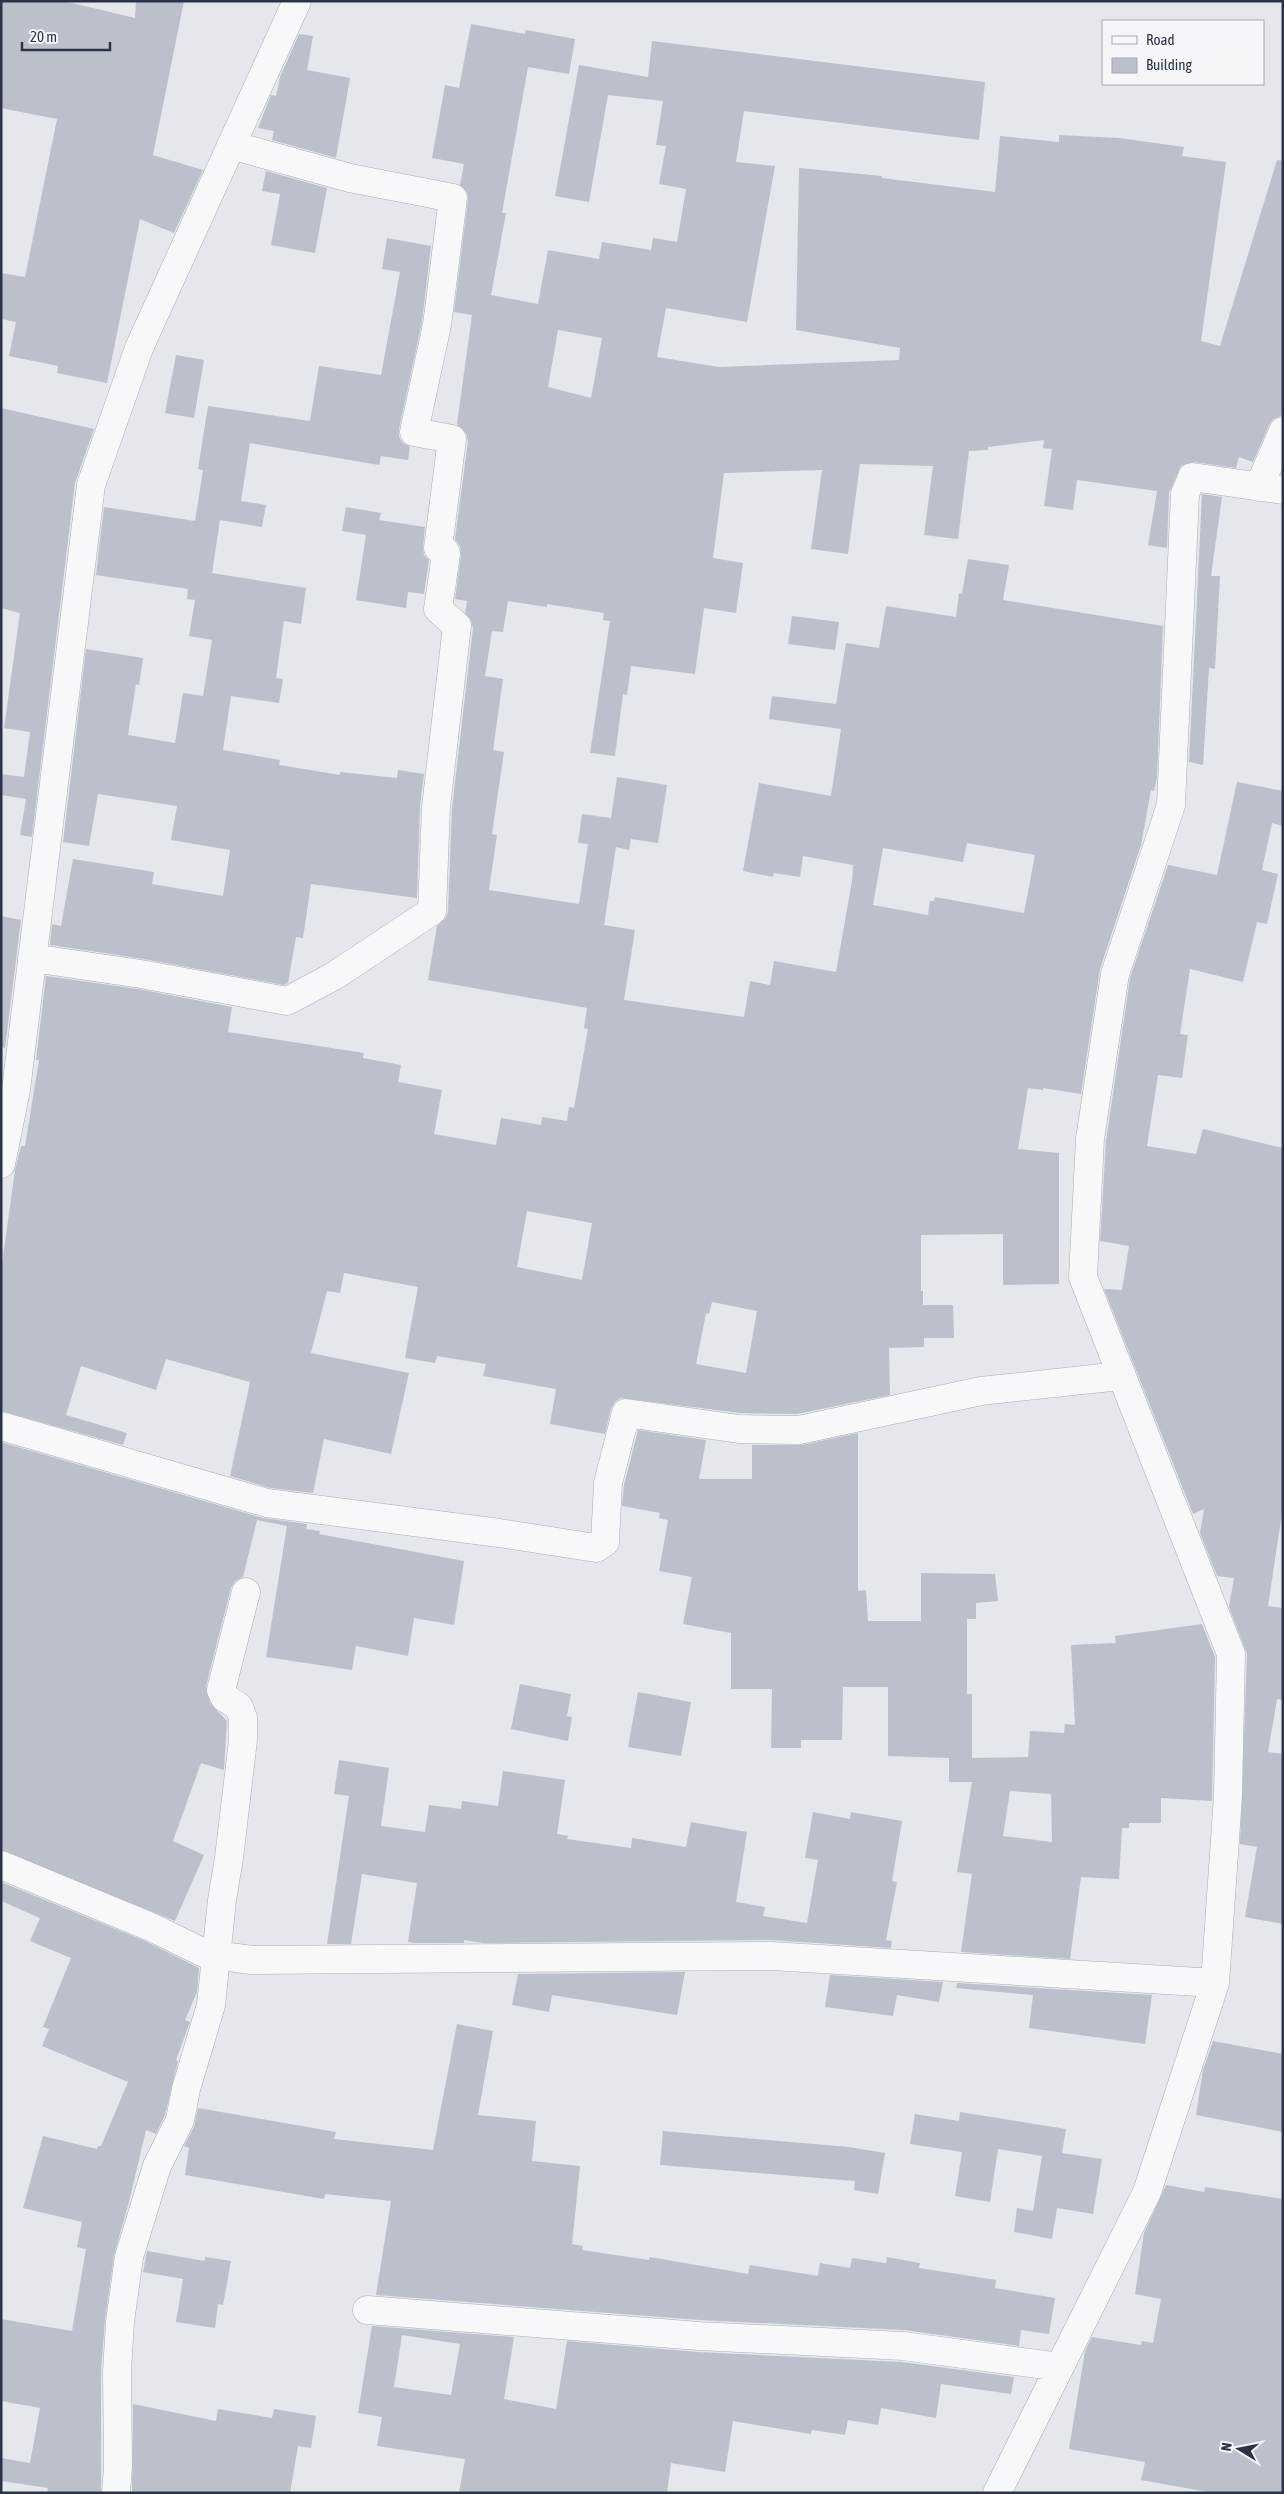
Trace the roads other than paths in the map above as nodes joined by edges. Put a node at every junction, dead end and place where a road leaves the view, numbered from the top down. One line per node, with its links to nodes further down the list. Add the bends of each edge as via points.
1 (297, 1): 2 (street)
2 (231, 146): 5 (street, via 139,348 91,485); 5 (street, via 350,178 453,198 437,325 414,432 452,439 438,548 446,554 438,609 457,626 436,807 432,911 334,976 287,1001)
3 (1283, 431): 4 (street)
4 (1271, 488): 7 (street, via 1192,478 1184,494 1171,805 1115,974 1090,1139 1083,1277)
5 (32, 958): 6 (street, via 16,1090)
6 (1, 1164)
7 (1120, 1376): 8 (street, via 981,1391 799,1430 739,1429 626,1413 608,1483 605,1542 596,1548 499,1532 267,1503); 12 (street, via 1231,1654 1228,1796)
8 (1, 1426)
9 (246, 1592): 11 (street, via 220,1690 224,1697 239,1707 243,1718 243,1740)
10 (1, 1864): 11 (street, via 151,1927 206,1954)
11 (216, 1955): 12 (street, via 252,1960 771,1956); 15 (street, via 212,2005 186,2089 180,2120 157,2166 129,2257 117,2372)
12 (1215, 1983): 14 (street, via 1147,2192)
13 (367, 2310): 14 (street, via 699,2336 903,2346)
14 (1060, 2367): 16 (street)
15 (116, 2493)
16 (998, 2493)

